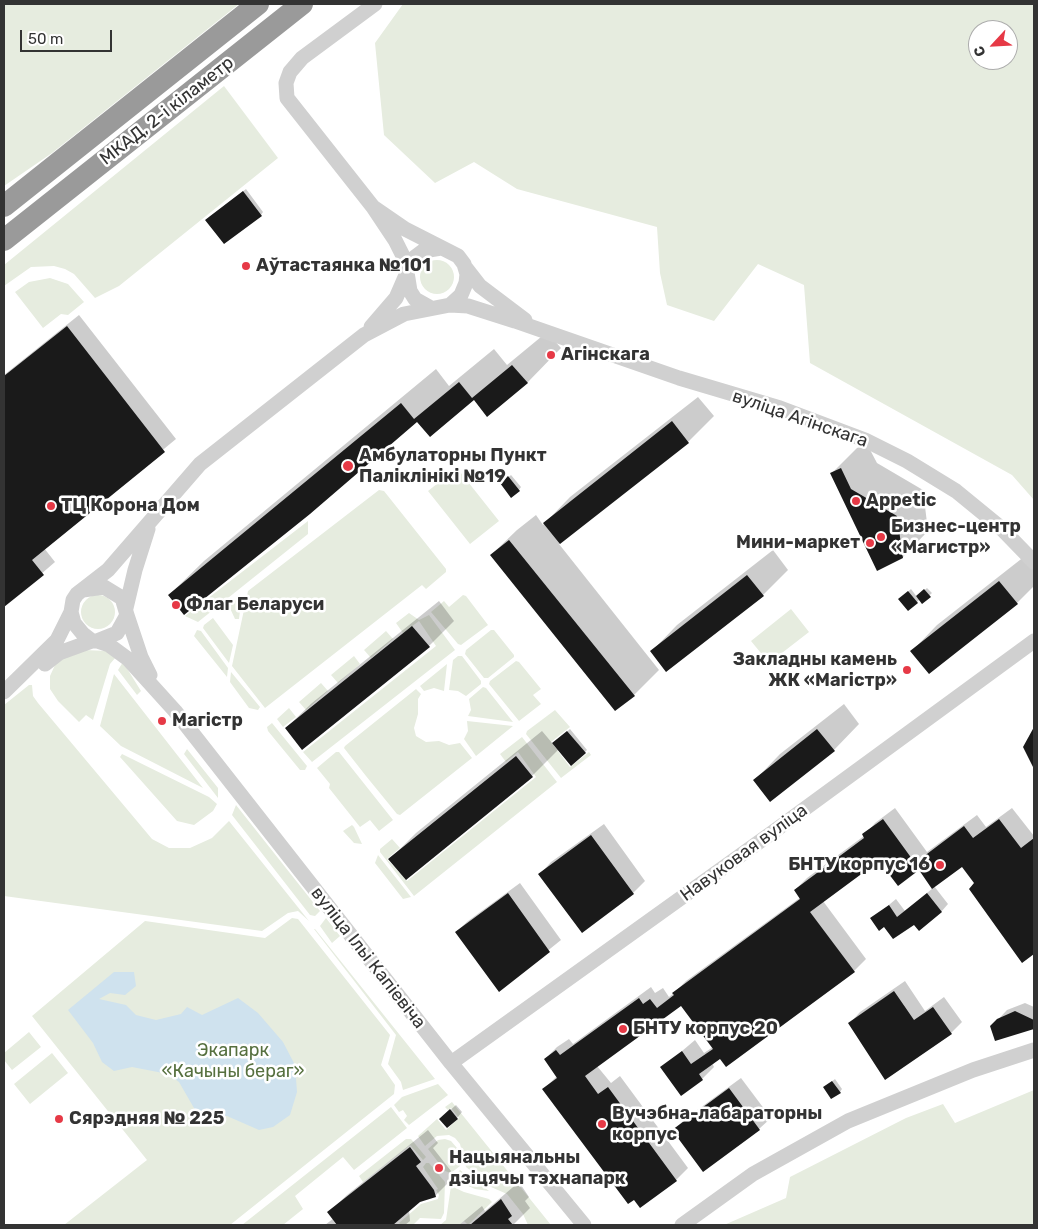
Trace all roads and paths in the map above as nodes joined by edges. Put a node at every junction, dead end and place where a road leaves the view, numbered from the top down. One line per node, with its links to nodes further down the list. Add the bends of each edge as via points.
1 (258, 4): 4 (highway, МКАД, 2-і кіламетр)
2 (302, 4): 6 (highway, МКАД, 2-і кіламетр)
3 (375, 4): 5 (street, via 302,58 290,72 286,83 287,98)
4 (10, 201)
5 (373, 207): 7 (street, via 405,230); 9 (street, via 395,240)
6 (4, 240)
7 (441, 248): 8 (street, via 458,256); 9 (street, via 423,251)
8 (464, 264): 10 (street, via 467,274 463,292); 12 (street, вуліца Агінскага, via 480,286)
9 (407, 271): 11 (street, via 412,295); 13 (street, via 396,298)
10 (450, 305): 11 (street); 12 (street, вуліца Агінскага, via 468,306)
11 (431, 308): 13 (street, via 399,316)
12 (536, 328): 15 (street, вуліца Агінскага, via 679,378 780,408 885,450 962,495)
13 (364, 335): 14 (street, via 200,464)
14 (158, 513): 16 (street, via 108,570); 17 (street, via 141,548)
15 (1034, 562)
16 (83, 590): 17 (street, via 97,586 111,589 122,598); 18 (street, via 76,594)
17 (127, 611): 19 (street, via 117,633); 21 (street, вуліца Ільі Капіевіча, via 141,657)
18 (71, 612): 19 (street, via 78,629); 22 (street, via 57,640)
19 (95, 641): 21 (street, вуліца Ільі Капіевіча, via 122,654); 22 (street, via 59,653)
20 (1034, 641): 24 (street, Навуковая вуліца)
21 (156, 688): 24 (street, вуліца Ільі Капіевіча)
22 (4, 694)
23 (1034, 1050): 26 (street, via 973,1070 848,1121 753,1174)
24 (451, 1063): 25 (street, вуліца Ільі Капіевіча)
25 (584, 1225)
26 (682, 1225)

